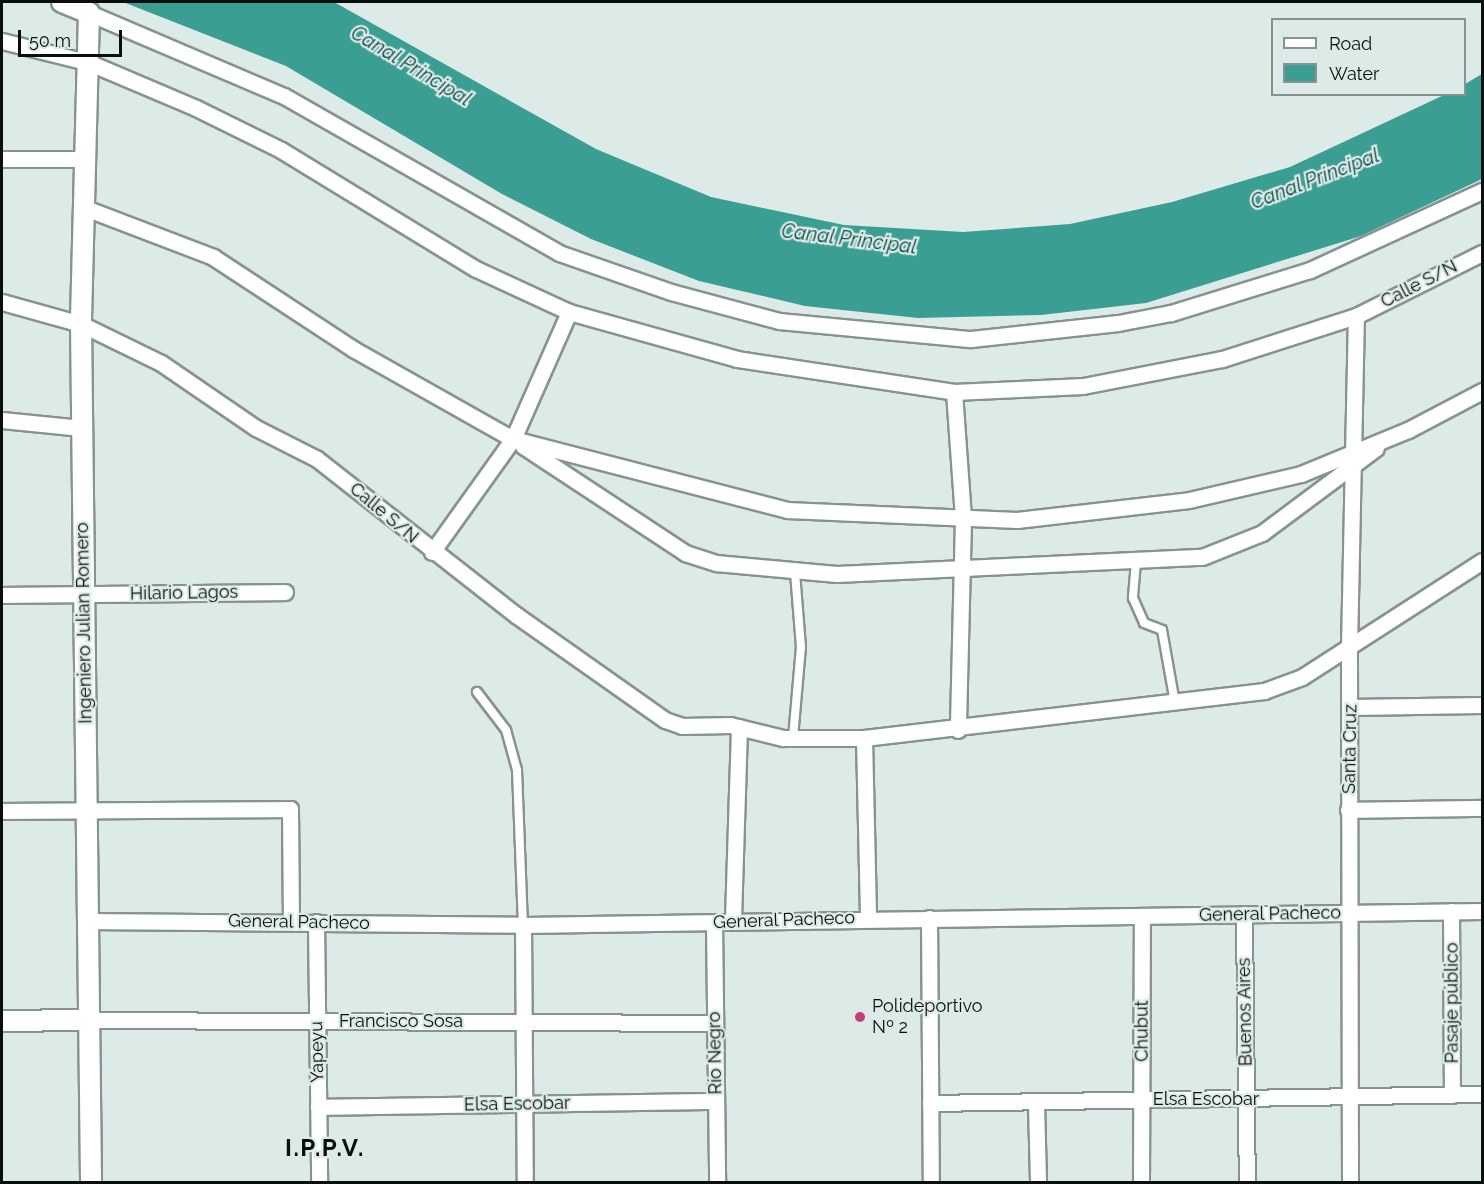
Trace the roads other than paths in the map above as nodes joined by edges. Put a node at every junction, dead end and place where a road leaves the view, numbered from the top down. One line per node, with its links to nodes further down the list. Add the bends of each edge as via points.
1 (62, 2): 2 (street)
2 (89, 13): 4 (street, Ingeniero Julian Romero); 7 (street, via 284,96 559,253 671,292 802,324 894,336 1012,338 1171,313 1310,270)
3 (2, 41): 4 (street, Calle S/N)
4 (90, 63): 6 (street, Ingeniero Julian Romero); 11 (street, Calle S/N, via 281,150 438,248)
5 (2, 159): 6 (street)
6 (87, 159): 8 (street, Ingeniero Julian Romero)
7 (1482, 191)
8 (85, 208): 13 (street, Ingeniero Julian Romero); 18 (street, via 213,257 362,354)
9 (1482, 253): 12 (street, Calle S/N)
10 (2, 302): 13 (street, Calle S/N)
11 (569, 312): 15 (street, Calle S/N, via 737,360); 18 (street)
12 (1356, 316): 15 (street, Calle S/N, via 1164,373 1083,386); 20 (street, Santa Cruz)
13 (81, 324): 17 (street, Ingeniero Julian Romero); 23 (street, Calle S/N, via 161,363 256,428 317,459)
14 (1482, 391): 19 (street)
15 (954, 392): 22 (street)
16 (2, 420): 17 (street)
17 (82, 428): 29 (street, Ingeniero Julian Romero)
18 (513, 439): 22 (street, via 778,508); 23 (street); 27 (street, via 636,526 685,553)
19 (1383, 441): 20 (street); 21 (street)
20 (1353, 454): 21 (street, Santa Cruz); 22 (street, via 1262,487 1189,500 1077,516)
21 (1353, 470): 25 (street, via 1262,533 1227,549 1202,557); 31 (street, Santa Cruz)
22 (963, 519): 26 (street)
23 (432, 552): 36 (street, Calle S/N, via 673,724)
24 (1482, 561): 31 (street)
25 (1136, 562): 26 (street); 33 (lane, via 1133,598 1144,623 1162,630)
26 (963, 570): 27 (street); 37 (street)
27 (795, 573): 38 (lane, via 801,647)
28 (285, 592): 29 (street, Hilario Lagos)
29 (84, 594): 30 (street, Hilario Lagos); 43 (street, Ingeniero Julian Romero)
30 (2, 595)
31 (1349, 647): 33 (street, via 1282,686); 35 (street, Santa Cruz)
32 (477, 692): 56 (lane, via 506,730 517,770)
33 (1175, 703): 37 (street)
34 (1482, 705): 35 (street)
35 (1351, 707): 41 (street, Santa Cruz)
36 (739, 727): 38 (street); 51 (street)
37 (958, 730): 39 (street)
38 (793, 738): 39 (street)
39 (864, 738): 49 (street)
40 (1482, 808): 41 (street)
41 (1348, 810): 46 (street, Santa Cruz)
42 (2, 811): 43 (street)
43 (86, 812): 52 (street, Ingeniero Julian Romero); 53 (street, via 290,809)
44 (1451, 911): 45 (street, General Pacheco); 46 (street, General Pacheco); 63 (street, Pasaje público)
45 (1482, 911)
46 (1349, 913): 47 (street, General Pacheco); 64 (street, Santa Cruz)
47 (1245, 914): 48 (street, General Pacheco); 66 (street, Buenos Aires)
48 (1142, 916): 50 (street, General Pacheco); 65 (street, Chubut)
49 (868, 917): 50 (street, General Pacheco); 51 (street, General Pacheco)
50 (929, 918): 68 (street)
51 (733, 919): 55 (street, General Pacheco)
52 (86, 921): 53 (street, General Pacheco); 57 (street, Ingeniero Julian Romero)
53 (291, 922): 54 (street, General Pacheco)
54 (316, 922): 56 (street, General Pacheco); 59 (street, Yapeyu)
55 (714, 923): 56 (street, General Pacheco); 61 (street, Río Negro)
56 (523, 925): 60 (street)
57 (88, 1020): 58 (street); 59 (street, Francisco Sosa); 72 (street, Ingeniero Julian Romero)
58 (2, 1021)
59 (317, 1021): 60 (street, Francisco Sosa); 71 (street, Yapeyu)
60 (524, 1022): 61 (street, Francisco Sosa); 69 (street)
61 (715, 1023): 67 (street, Río Negro)
62 (1482, 1094): 63 (street, Elsa Escobar)
63 (1452, 1095): 64 (street, Elsa Escobar)
64 (1350, 1098): 66 (street, Elsa Escobar); 80 (street, Santa Cruz)
65 (1142, 1099): 66 (street, Elsa Escobar); 70 (street, Elsa Escobar); 78 (street, Chubut)
66 (1246, 1099): 79 (street, Buenos Aires)
67 (716, 1101): 69 (street, Elsa Escobar); 75 (street, Río Negro)
68 (930, 1103): 70 (street, Elsa Escobar); 76 (street)
69 (524, 1104): 71 (street, Elsa Escobar); 74 (street)
70 (1036, 1104): 77 (street)
71 (318, 1107): 73 (street, Yapeyu)
72 (91, 1182)
73 (319, 1182)
74 (525, 1182)
75 (717, 1182)
76 (931, 1182)
77 (1038, 1182)
78 (1141, 1182)
79 (1247, 1182)
80 (1350, 1182)

